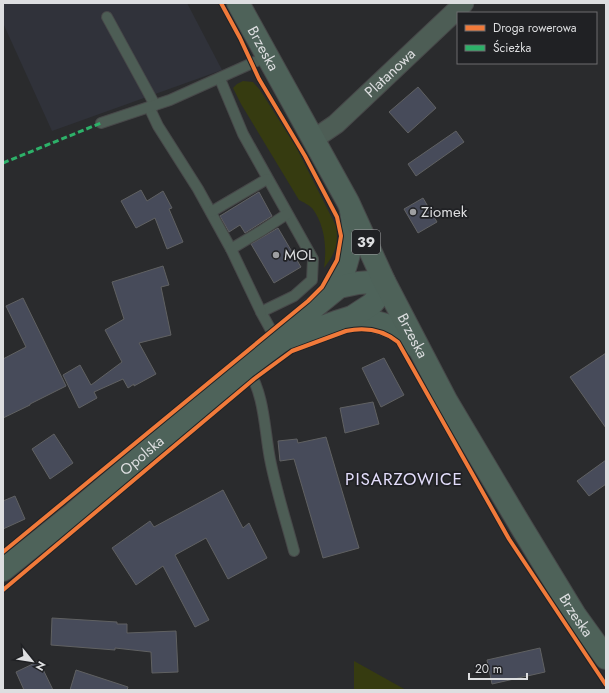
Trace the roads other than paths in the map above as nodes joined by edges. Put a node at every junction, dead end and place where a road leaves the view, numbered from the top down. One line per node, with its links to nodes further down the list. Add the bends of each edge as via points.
1 (238, 3): 4 (main road, Brzeska / 39)
2 (464, 3): 8 (street, Platanowa, via 336,124)
3 (107, 17): 6 (lane)
4 (268, 56): 5 (lane); 8 (main road, Brzeska / 39)
5 (220, 78): 6 (lane); 9 (lane, via 244,134)
6 (152, 106): 7 (lane); 11 (lane, via 158,126)
7 (101, 123)
8 (314, 139): 10 (main road, Brzeska / 39)
9 (268, 178): 11 (lane); 12 (lane)
10 (348, 202): 14 (main road, Brzeska / 39); 15 (main road, via 353,220 353,239)
11 (211, 212): 13 (lane)
12 (287, 214): 13 (lane); 16 (lane, via 313,258 312,280 294,296)
13 (231, 249): 16 (lane)
14 (384, 282): 15 (main road, Opolska); 17 (main road, Opolska, via 380,294 372,304); 19 (main road, Brzeska / 39)
15 (339, 287): 18 (main road, Opolska, via 312,309)
16 (261, 312): 18 (lane)
17 (352, 317): 18 (main road, Opolska); 19 (main road, Opolska, via 376,322 402,332)
18 (280, 342): 20 (main road, Opolska)
19 (417, 346): 23 (main road, Brzeska / 39, via 522,528)
20 (247, 368): 21 (lane, via 260,394 270,460); 22 (main road, Opolska)
21 (294, 551)
22 (3, 570)
23 (606, 658)

